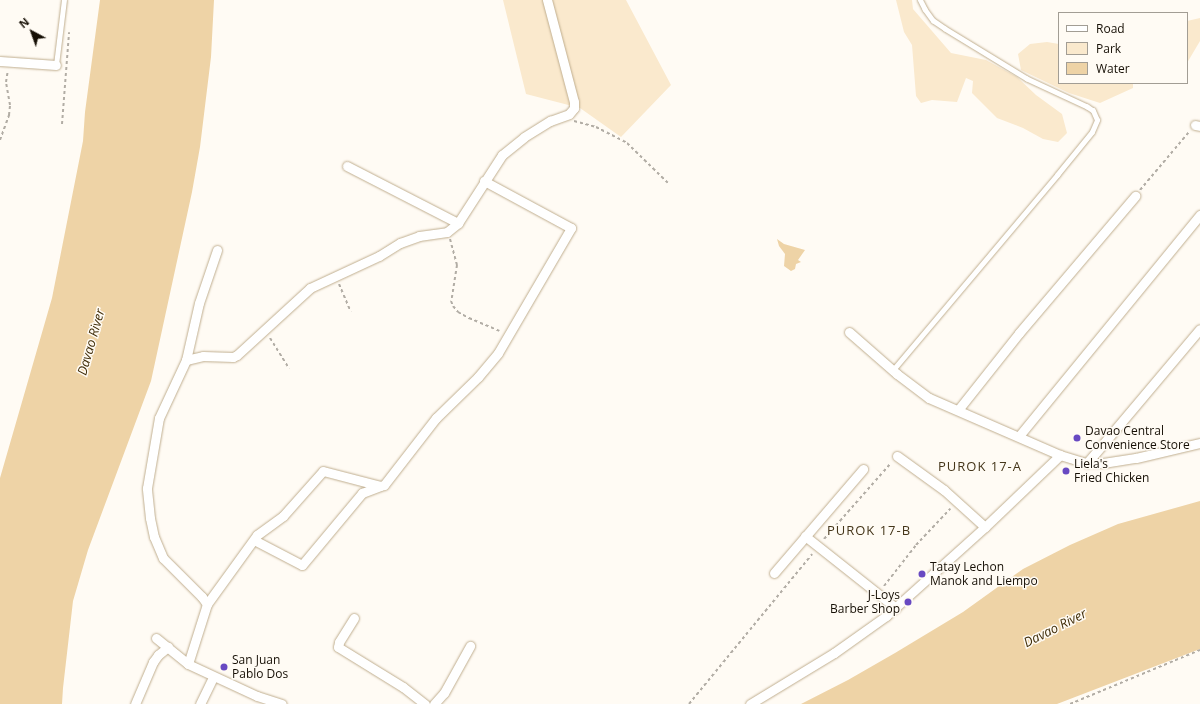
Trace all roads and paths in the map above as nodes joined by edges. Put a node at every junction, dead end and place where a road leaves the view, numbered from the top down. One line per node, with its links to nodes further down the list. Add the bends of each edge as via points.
1 (64, 0): 6 (lane)
2 (546, 0): 7 (street, via 574,102 574,108)
3 (920, 0): 26 (lane, via 933,21 1027,79 1087,107 1093,111 1097,120 1092,132 1057,175)
4 (69, 31): 8 (path)
5 (4, 62): 6 (street); 10 (path, via 10,115)
6 (56, 65)
7 (564, 116): 12 (street, via 550,121 524,137 502,155); 13 (path, via 579,124 596,127 627,143)
8 (62, 124)
9 (1198, 126): 14 (path)
10 (0, 140)
11 (347, 166): 16 (street)
12 (484, 181): 16 (street); 23 (street, via 571,228)
13 (668, 183)
14 (1135, 196): 27 (street, via 1019,333)
15 (1200, 215): 29 (street)
16 (455, 225): 18 (street, via 447,232 419,236 400,243); 23 (path, via 450,240 457,265 451,301 453,306 465,316)
17 (217, 250): 24 (street, via 199,303)
18 (336, 276): 19 (path); 21 (street, via 310,288)
19 (351, 312)
20 (1200, 329): 33 (street)
21 (265, 330): 24 (street, via 233,357 204,356); 25 (path)
22 (849, 332): 26 (street)
23 (508, 335): 35 (street, via 498,353 478,377 436,418 390,479)
24 (186, 360): 43 (street, via 167,397 155,432 147,488 154,537 164,558)
25 (289, 369)
26 (893, 370): 27 (street, via 929,398)
27 (958, 410): 29 (street)
28 (1200, 434): 30 (street)
29 (1019, 436): 31 (street)
30 (1196, 443): 33 (street, via 1136,458)
31 (1060, 455): 33 (street); 37 (street)
32 (897, 456): 36 (street); 40 (path)
33 (1087, 463)
34 (863, 468): 38 (street)
35 (380, 486): 39 (street, via 323,471 284,516); 39 (street, via 362,493 302,565)
36 (956, 501): 37 (street); 42 (path, via 916,545)
37 (985, 527): 44 (street)
38 (805, 536): 40 (street); 41 (street)
39 (254, 540): 43 (street)
40 (819, 546): 42 (street); 57 (path)
41 (774, 573)
42 (878, 593): 44 (street)
43 (207, 604): 50 (street)
44 (896, 608): 58 (street, via 834,653)
45 (354, 618): 55 (street, via 338,642 338,647)
46 (156, 638): 48 (street)
47 (470, 646): 56 (street, via 444,693)
48 (168, 648): 50 (street); 52 (street, via 153,662)
49 (1200, 650): 59 (path)
50 (188, 664): 51 (street)
51 (213, 677): 53 (street); 54 (street)
52 (135, 704)
53 (200, 704)
54 (282, 704)
55 (425, 704)
56 (434, 704)
57 (689, 704)
58 (750, 704)
59 (1070, 704)

